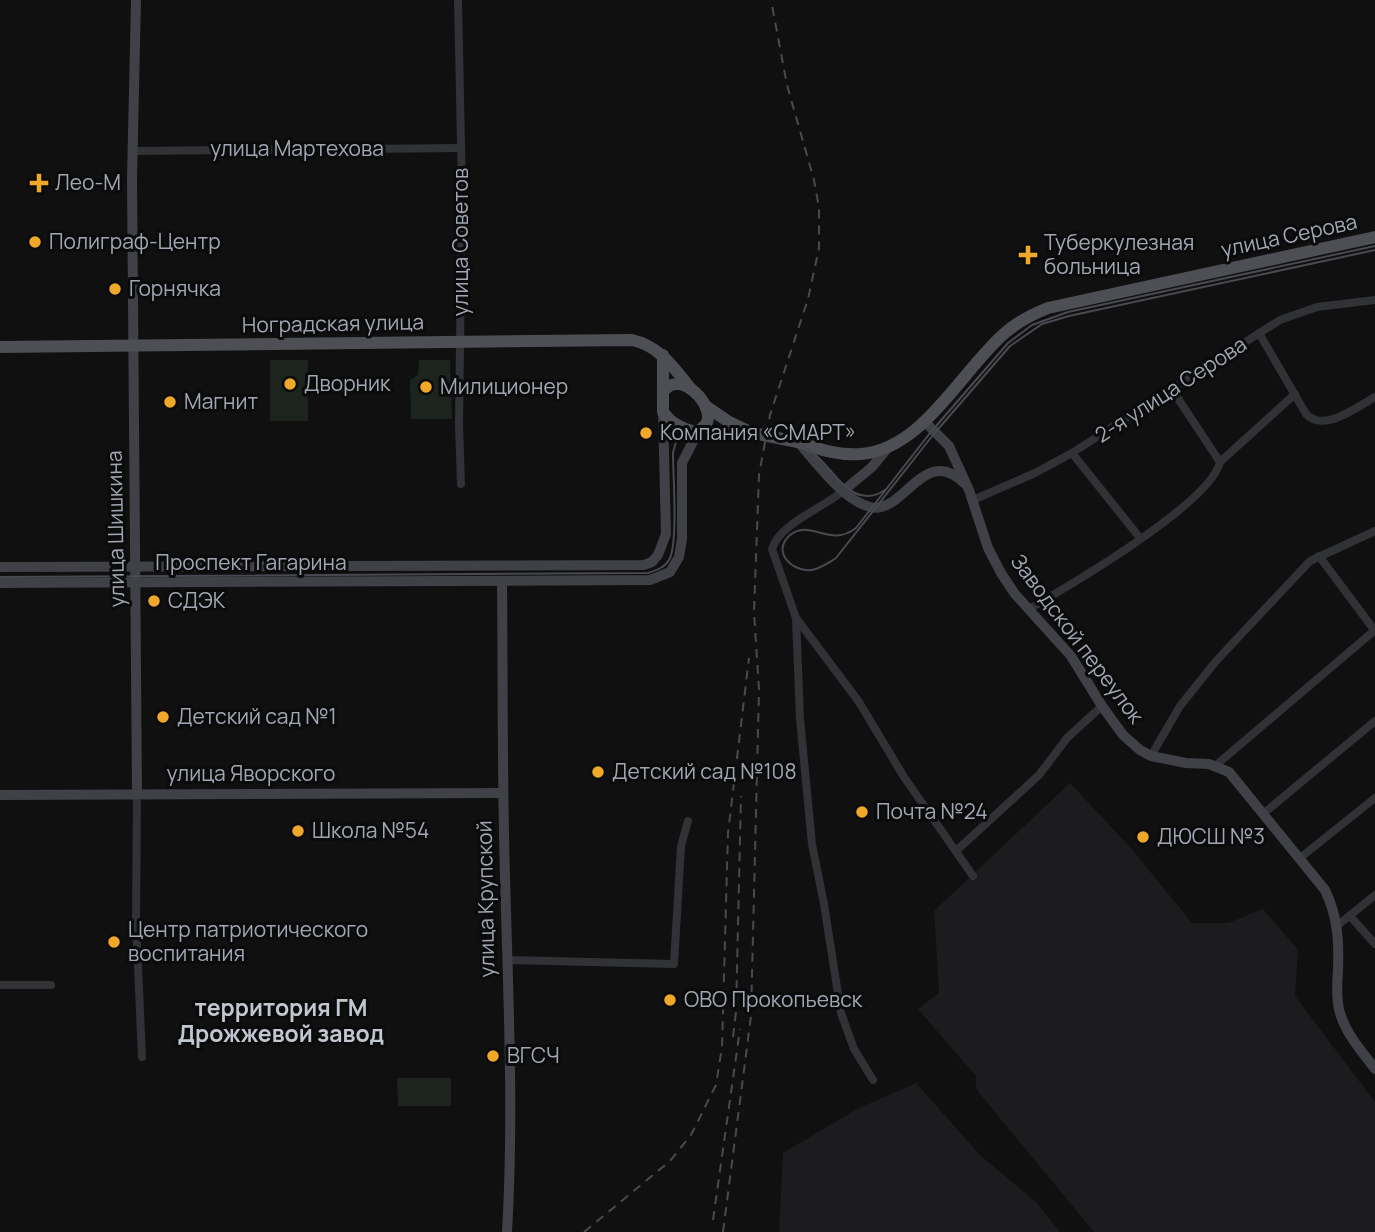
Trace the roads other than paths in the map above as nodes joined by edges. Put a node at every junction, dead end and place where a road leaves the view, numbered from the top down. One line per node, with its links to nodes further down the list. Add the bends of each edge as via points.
1 (136, 0): 4 (main road, улица Шишкина)
2 (458, 0): 3 (street, улица Советов)
3 (461, 148): 4 (street, улица Мартехова); 8 (street, улица Советов)
4 (132, 151): 9 (main road, улица Шишкина)
5 (1375, 237): 19 (main road, улица Серова, via 1073,301 1036,313 1005,333)
6 (1375, 300): 7 (street, 2-я улица Серова, via 1311,309)
7 (1259, 333): 12 (street, 2-я улица Серова); 15 (street)
8 (461, 342): 9 (main road, Ноградская улица); 11 (main road, Ноградская улица, via 632,340); 26 (street, улица Советов)
9 (134, 346): 10 (main road, Ноградская улица); 35 (main road, улица Шишкина)
10 (0, 347)
11 (663, 354): 13 (main road); 14 (main road)
12 (1171, 388): 24 (street, 2-я улица Серова); 25 (street)
13 (691, 389): 14 (main road, via 676,383); 17 (main road)
14 (663, 392): 18 (main road)
15 (1294, 394): 16 (street, via 1309,418 1321,422); 25 (street)
16 (1375, 397)
17 (707, 407): 20 (main road, via 707,421); 21 (main road)
18 (663, 412): 20 (main road, via 684,430); 33 (main road, via 666,529 655,559 644,565)
19 (924, 421): 23 (main road, улица Серова); 27 (main road, Заводской переулок, via 949,446)
20 (698, 432): 21 (main road); 37 (main road, via 682,463 682,539 670,572 650,580)
21 (753, 433): 22 (main road, bridge)
22 (798, 442): 23 (main road, via 855,454); 28 (main road)
23 (889, 446): 28 (main road)
24 (1072, 453): 29 (street, 2-я улица Серова); 31 (street)
25 (1220, 462): 31 (street, via 1198,492 1152,533)
26 (461, 484)
27 (968, 488): 28 (main road, via 949,472 932,473 874,508); 29 (main road, Заводской переулок)
28 (843, 491): 40 (street, via 775,540 772,549)
29 (973, 500): 39 (main road, Заводской переулок, via 988,548)
30 (1375, 531): 32 (street)
31 (1140, 538): 39 (street, via 1091,574)
32 (1319, 556): 41 (street); 44 (street, via 1216,660 1180,706)
33 (502, 565): 35 (main road, Проспект Гагарина); 37 (street, улица Крупской)
34 (0, 567): 35 (main road, Проспект Гагарина)
35 (136, 567): 36 (main road, улица Шишкина)
36 (137, 582): 37 (main road, Проспект Гагарина); 38 (main road, Проспект Гагарина); 46 (main road, улица Шишкина)
37 (502, 582): 47 (main road, улица Крупской)
38 (0, 583)
39 (1029, 610): 42 (main road, Заводской переулок, via 1071,656)
40 (796, 618): 52 (street, via 859,702); 64 (street, via 812,844 841,1013 854,1049)
41 (1375, 630): 45 (street)
42 (1102, 706): 44 (main road, Заводской переулок, via 1124,735); 52 (street, via 1067,738 1039,775)
43 (1375, 721): 50 (street)
44 (1151, 756): 45 (main road, Заводской переулок)
45 (1215, 766): 50 (main road, via 1229,772)
46 (137, 793): 47 (main road, улица Яворского); 48 (main road, улица Яворского); 62 (street, улица Шишкина, via 136,934)
47 (503, 793): 59 (main road, улица Крупской)
48 (0, 795)
49 (1375, 797): 53 (street)
50 (1264, 813): 53 (main road)
51 (688, 821): 59 (street, via 681,846 674,964)
52 (956, 851): 54 (street)
53 (1300, 858): 57 (main road, via 1325,890)
54 (973, 876)
55 (1375, 895): 56 (street)
56 (1350, 916): 57 (street); 58 (street)
57 (1338, 925): 63 (main road, via 1338,1005 1349,1035)
58 (1375, 944)
59 (508, 960): 65 (main road, улица Крупской)
60 (0, 985): 61 (street)
61 (51, 985)
62 (142, 1057)
63 (1375, 1069)
64 (873, 1080)
65 (507, 1232)

